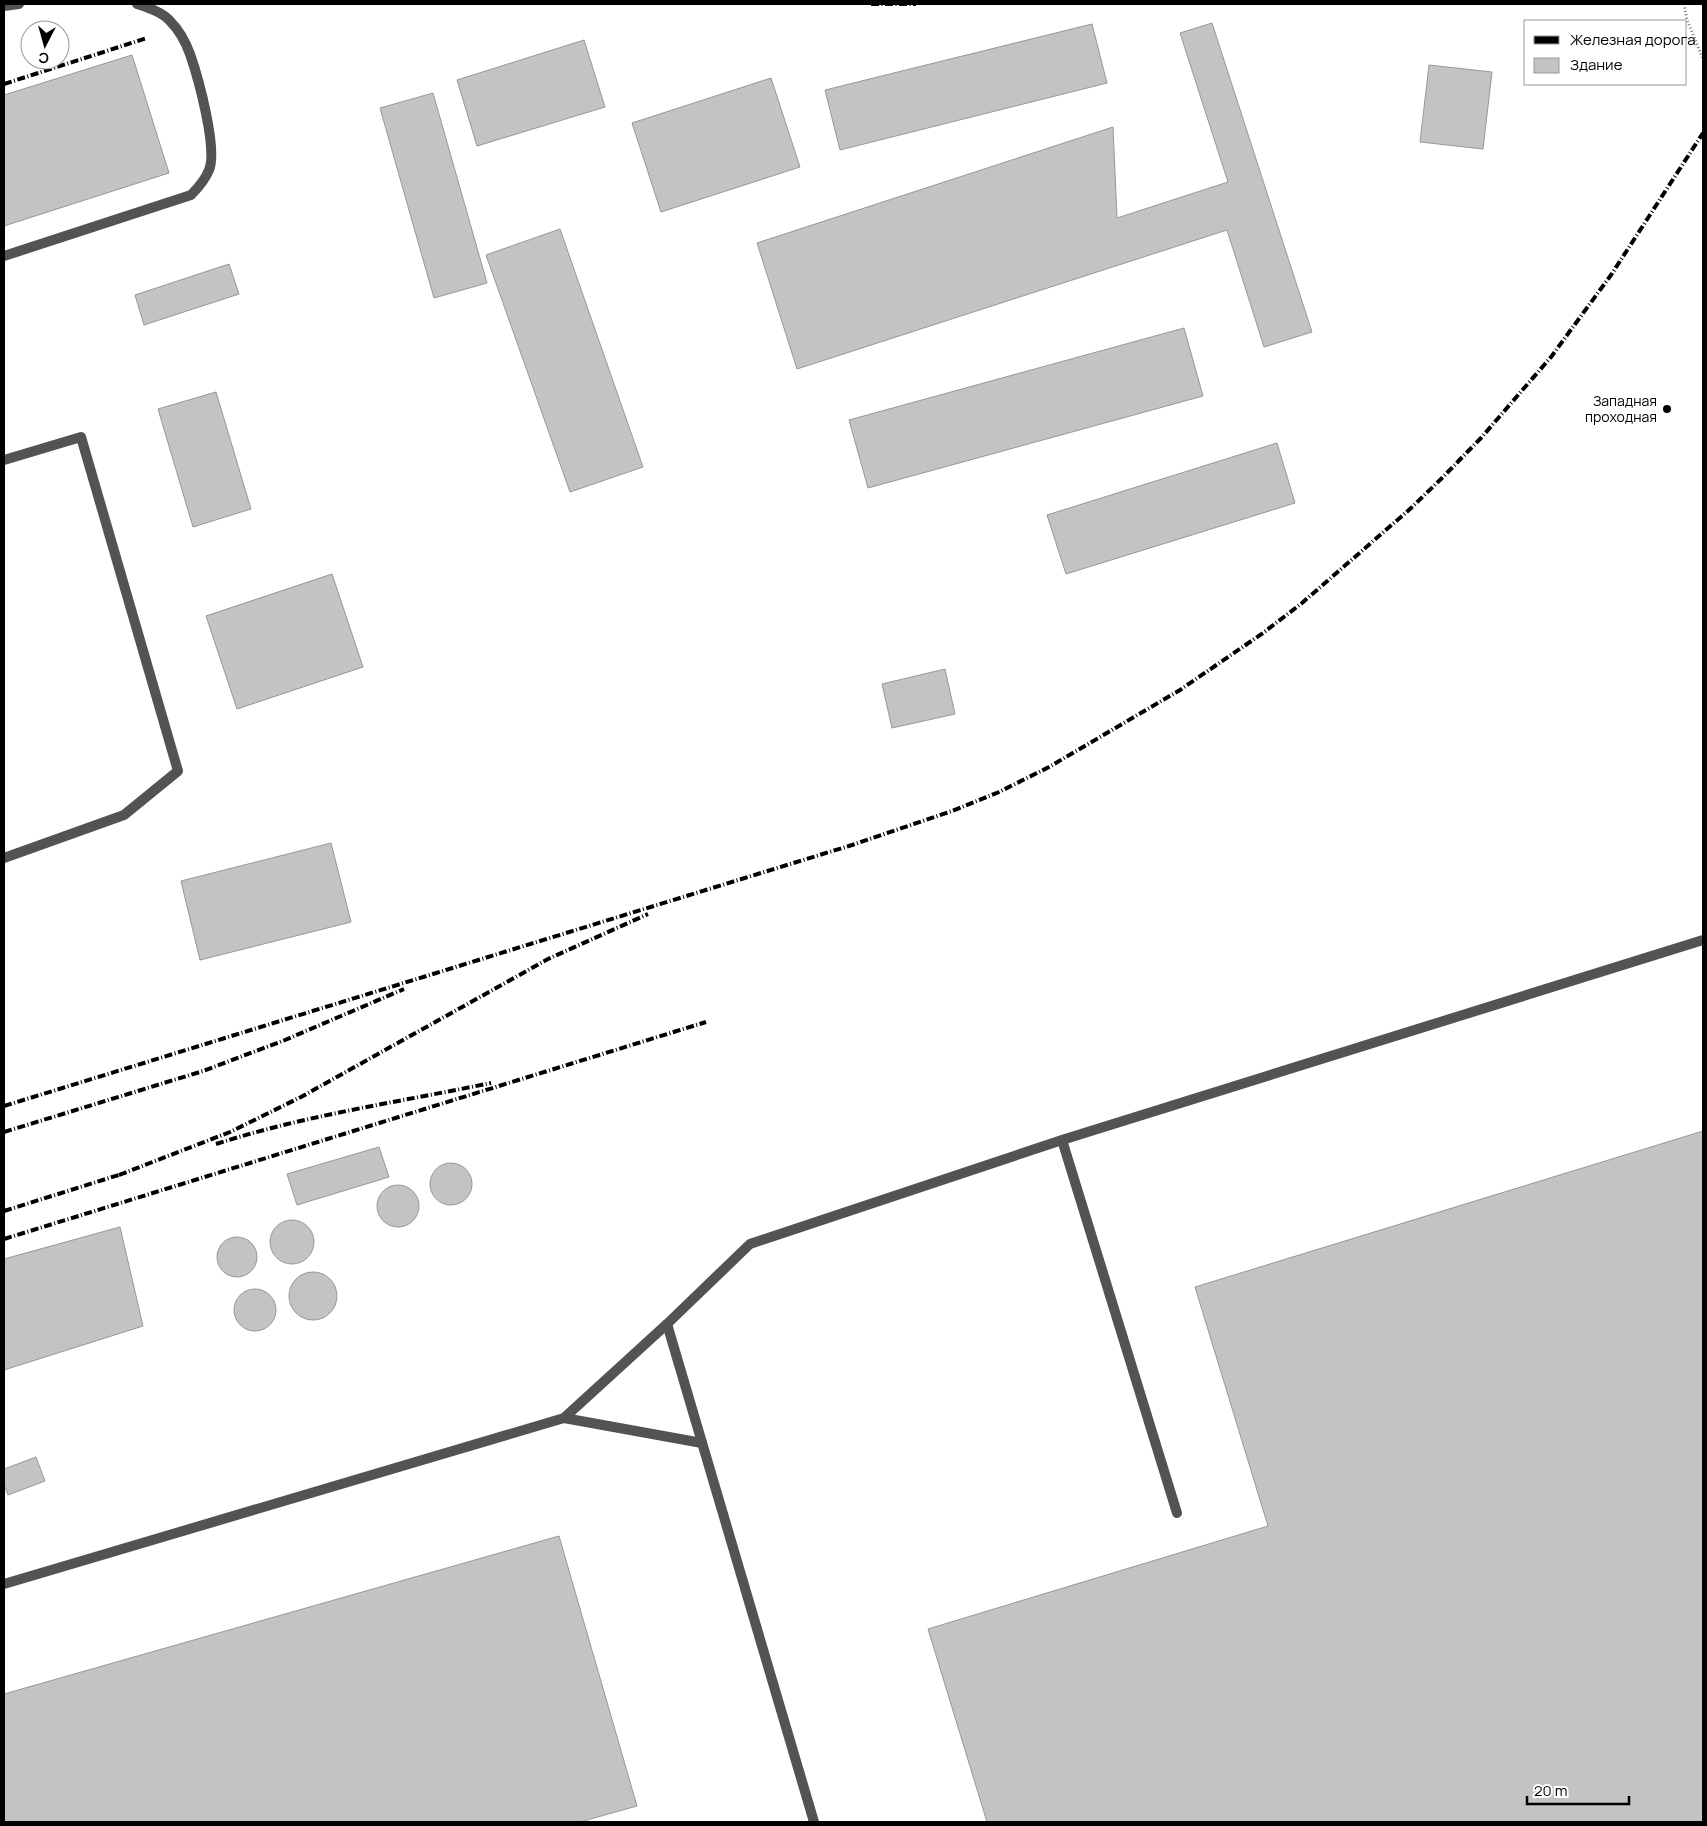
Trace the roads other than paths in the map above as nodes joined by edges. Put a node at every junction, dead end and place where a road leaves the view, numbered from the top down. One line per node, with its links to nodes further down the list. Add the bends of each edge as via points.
1 (19, 4): 3 (lane)
2 (137, 4): 4 (lane, via 170,20 190,54 211,132 210,169 191,194)
3 (4, 6)
4 (4, 256)
5 (4, 460): 6 (lane, via 81,437 178,771 124,815)
6 (4, 858)
7 (1703, 940): 8 (lane)
8 (1062, 1140): 9 (lane, via 750,1244); 12 (lane)
9 (667, 1324): 10 (lane); 11 (lane)
10 (564, 1418): 11 (lane); 13 (lane)
11 (702, 1443): 14 (lane)
12 (1177, 1513)
13 (4, 1584)
14 (814, 1822)

